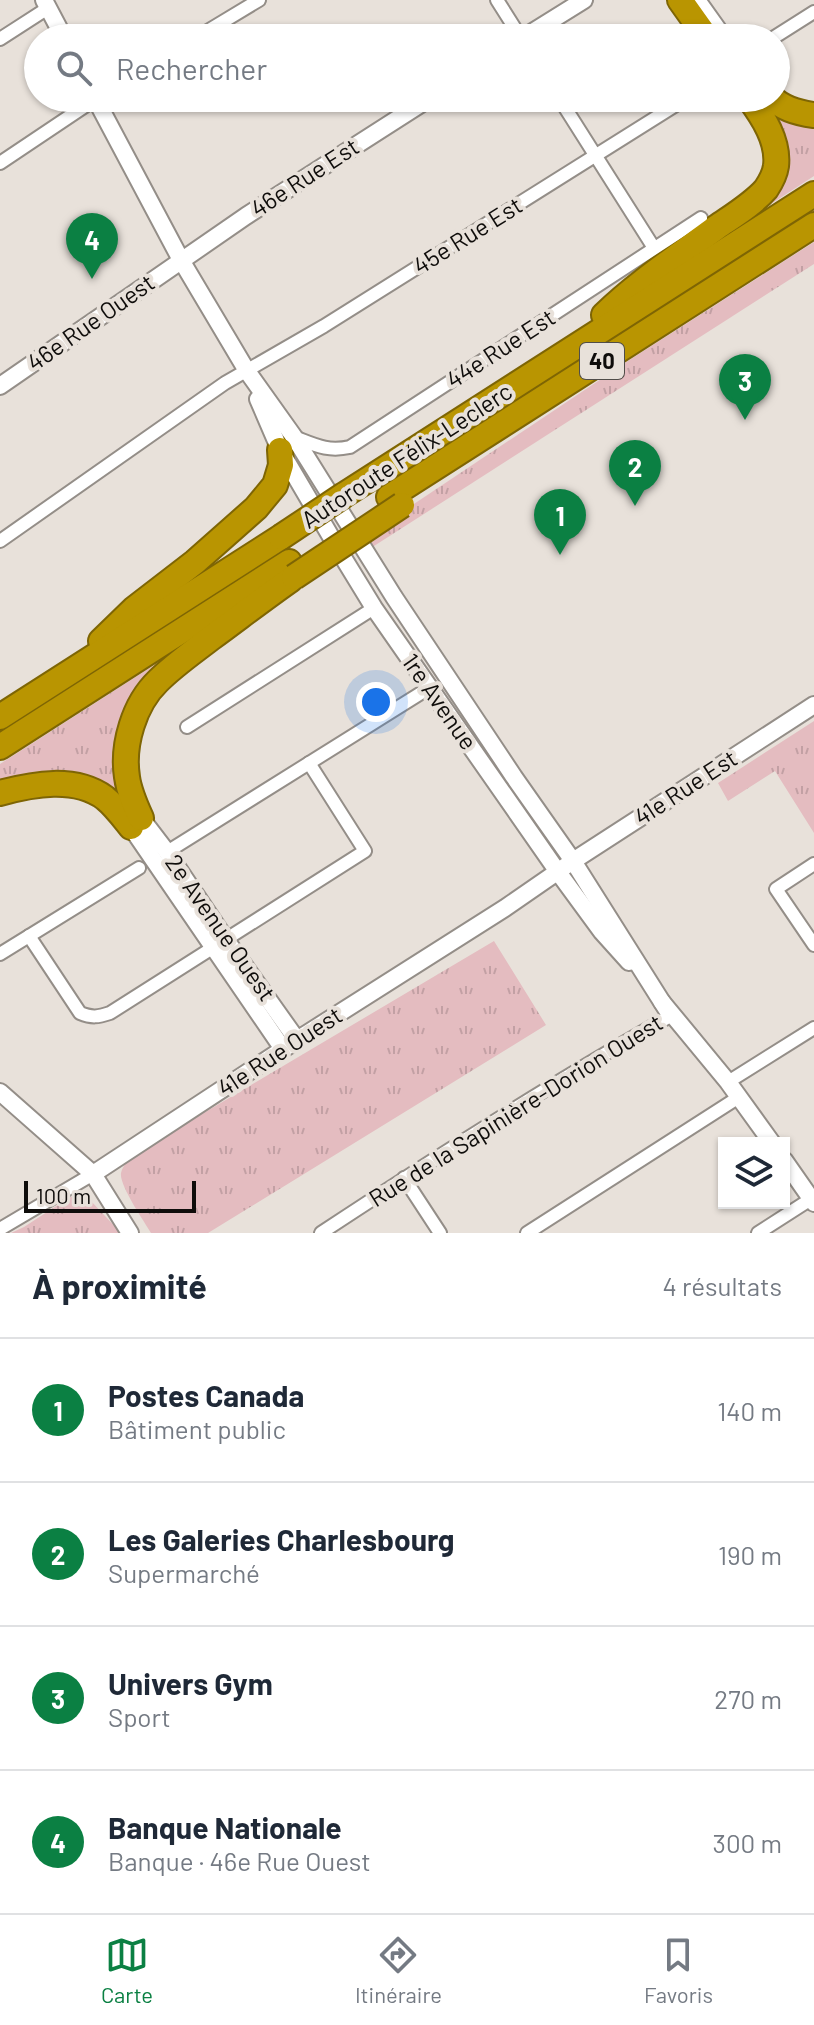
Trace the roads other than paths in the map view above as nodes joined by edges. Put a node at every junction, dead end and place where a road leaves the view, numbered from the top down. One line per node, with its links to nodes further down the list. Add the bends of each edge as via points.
1 (259, 0): 9 (street)
2 (497, 0): 10 (street)
3 (584, 0): 11 (street)
4 (680, 0): 12 (highway)
5 (697, 0): 13 (street)
6 (46, 4): 8 (street); 15 (street)
7 (814, 12): 14 (street)
8 (57, 24)
9 (219, 24)
10 (513, 24)
11 (545, 24)
12 (697, 24)
13 (714, 24)
14 (790, 27)
15 (0, 39)
16 (790, 110): 23 (highway)
17 (75, 112): 25 (street)
18 (103, 112): 30 (street, 1re Avenue)
19 (408, 112): 30 (street, 46e Rue Est)
20 (568, 112): 24 (street)
21 (665, 112): 24 (street, 45e Rue Est)
22 (759, 112): 31 (highway, via 776,153 776,169 766,188 642,281)
23 (814, 115)
24 (596, 156): 29 (street); 32 (street, 45e Rue Est)
25 (0, 163)
26 (814, 194): 31 (highway, Autoroute Félix-Leclerc / 40)
27 (701, 218): 29 (street, 44e Rue Est)
28 (814, 225): 36 (highway, Autoroute Félix-Leclerc / 40)
29 (654, 248): 34 (street, 44e Rue Est, via 350,447)
30 (181, 260): 32 (street, 1re Avenue); 33 (street, 46e Rue Ouest)
31 (563, 355): 38 (highway, Autoroute Félix-Leclerc / 40, bridge)
32 (247, 371): 34 (street, 1re Avenue); 35 (street, 45e Rue Est)
33 (0, 386)
34 (287, 444): 37 (street, 1re Avenue); 38 (highway, via 275,485 256,508 134,609); 48 (street, 1re Avenue)
35 (0, 541)
36 (292, 570): 43 (highway, Autoroute Félix-Leclerc / 40); 46 (highway, via 185,657 142,701 127,754)
37 (374, 608): 39 (street, 1re Avenue); 42 (street)
38 (61, 680): 41 (highway, Autoroute Félix-Leclerc / 40)
39 (429, 688): 44 (street); 51 (street, 1re Avenue)
40 (814, 705): 48 (street, 41e Rue Est)
41 (0, 717)
42 (187, 727)
43 (0, 747)
44 (309, 763): 47 (street); 53 (street, via 365,851)
45 (0, 793): 46 (highway, via 36,785 87,789)
46 (136, 822): 47 (street, 2e Avenue Ouest); 53 (street, 2e Avenue Ouest)
47 (167, 852): 53 (street, 2e Avenue Ouest)
48 (573, 861): 51 (street, 41e Rue Est); 56 (street, 1re Avenue)
49 (814, 864): 54 (street, via 776,889)
50 (139, 868): 52 (street)
51 (558, 872): 56 (street, 1re Avenue); 58 (street, 41e Rue Ouest)
52 (29, 936): 53 (street, via 73,1005 90,1017 110,1013); 55 (street)
53 (220, 943): 58 (street, 2e Avenue Ouest)
54 (814, 945)
55 (0, 954)
56 (670, 1012): 59 (street, 1re Avenue); 65 (street, Rue de la Sapinière-Dorion Ouest)
57 (814, 1028): 59 (street)
58 (290, 1044): 64 (street, 41e Rue Ouest)
59 (728, 1082): 61 (street, 1re Avenue)
60 (0, 1092): 64 (street)
61 (739, 1097): 62 (street, 1re Avenue); 71 (street)
62 (768, 1137)
63 (790, 1168): 66 (street)
64 (93, 1174): 67 (street, 41e Rue Ouest); 68 (street)
65 (404, 1178): 69 (street, Rue de la Sapinière-Dorion Ouest); 70 (street)
66 (813, 1200): 72 (street)
67 (0, 1229)
68 (130, 1233)
69 (321, 1233)
70 (440, 1233)
71 (527, 1233)
72 (758, 1233)

